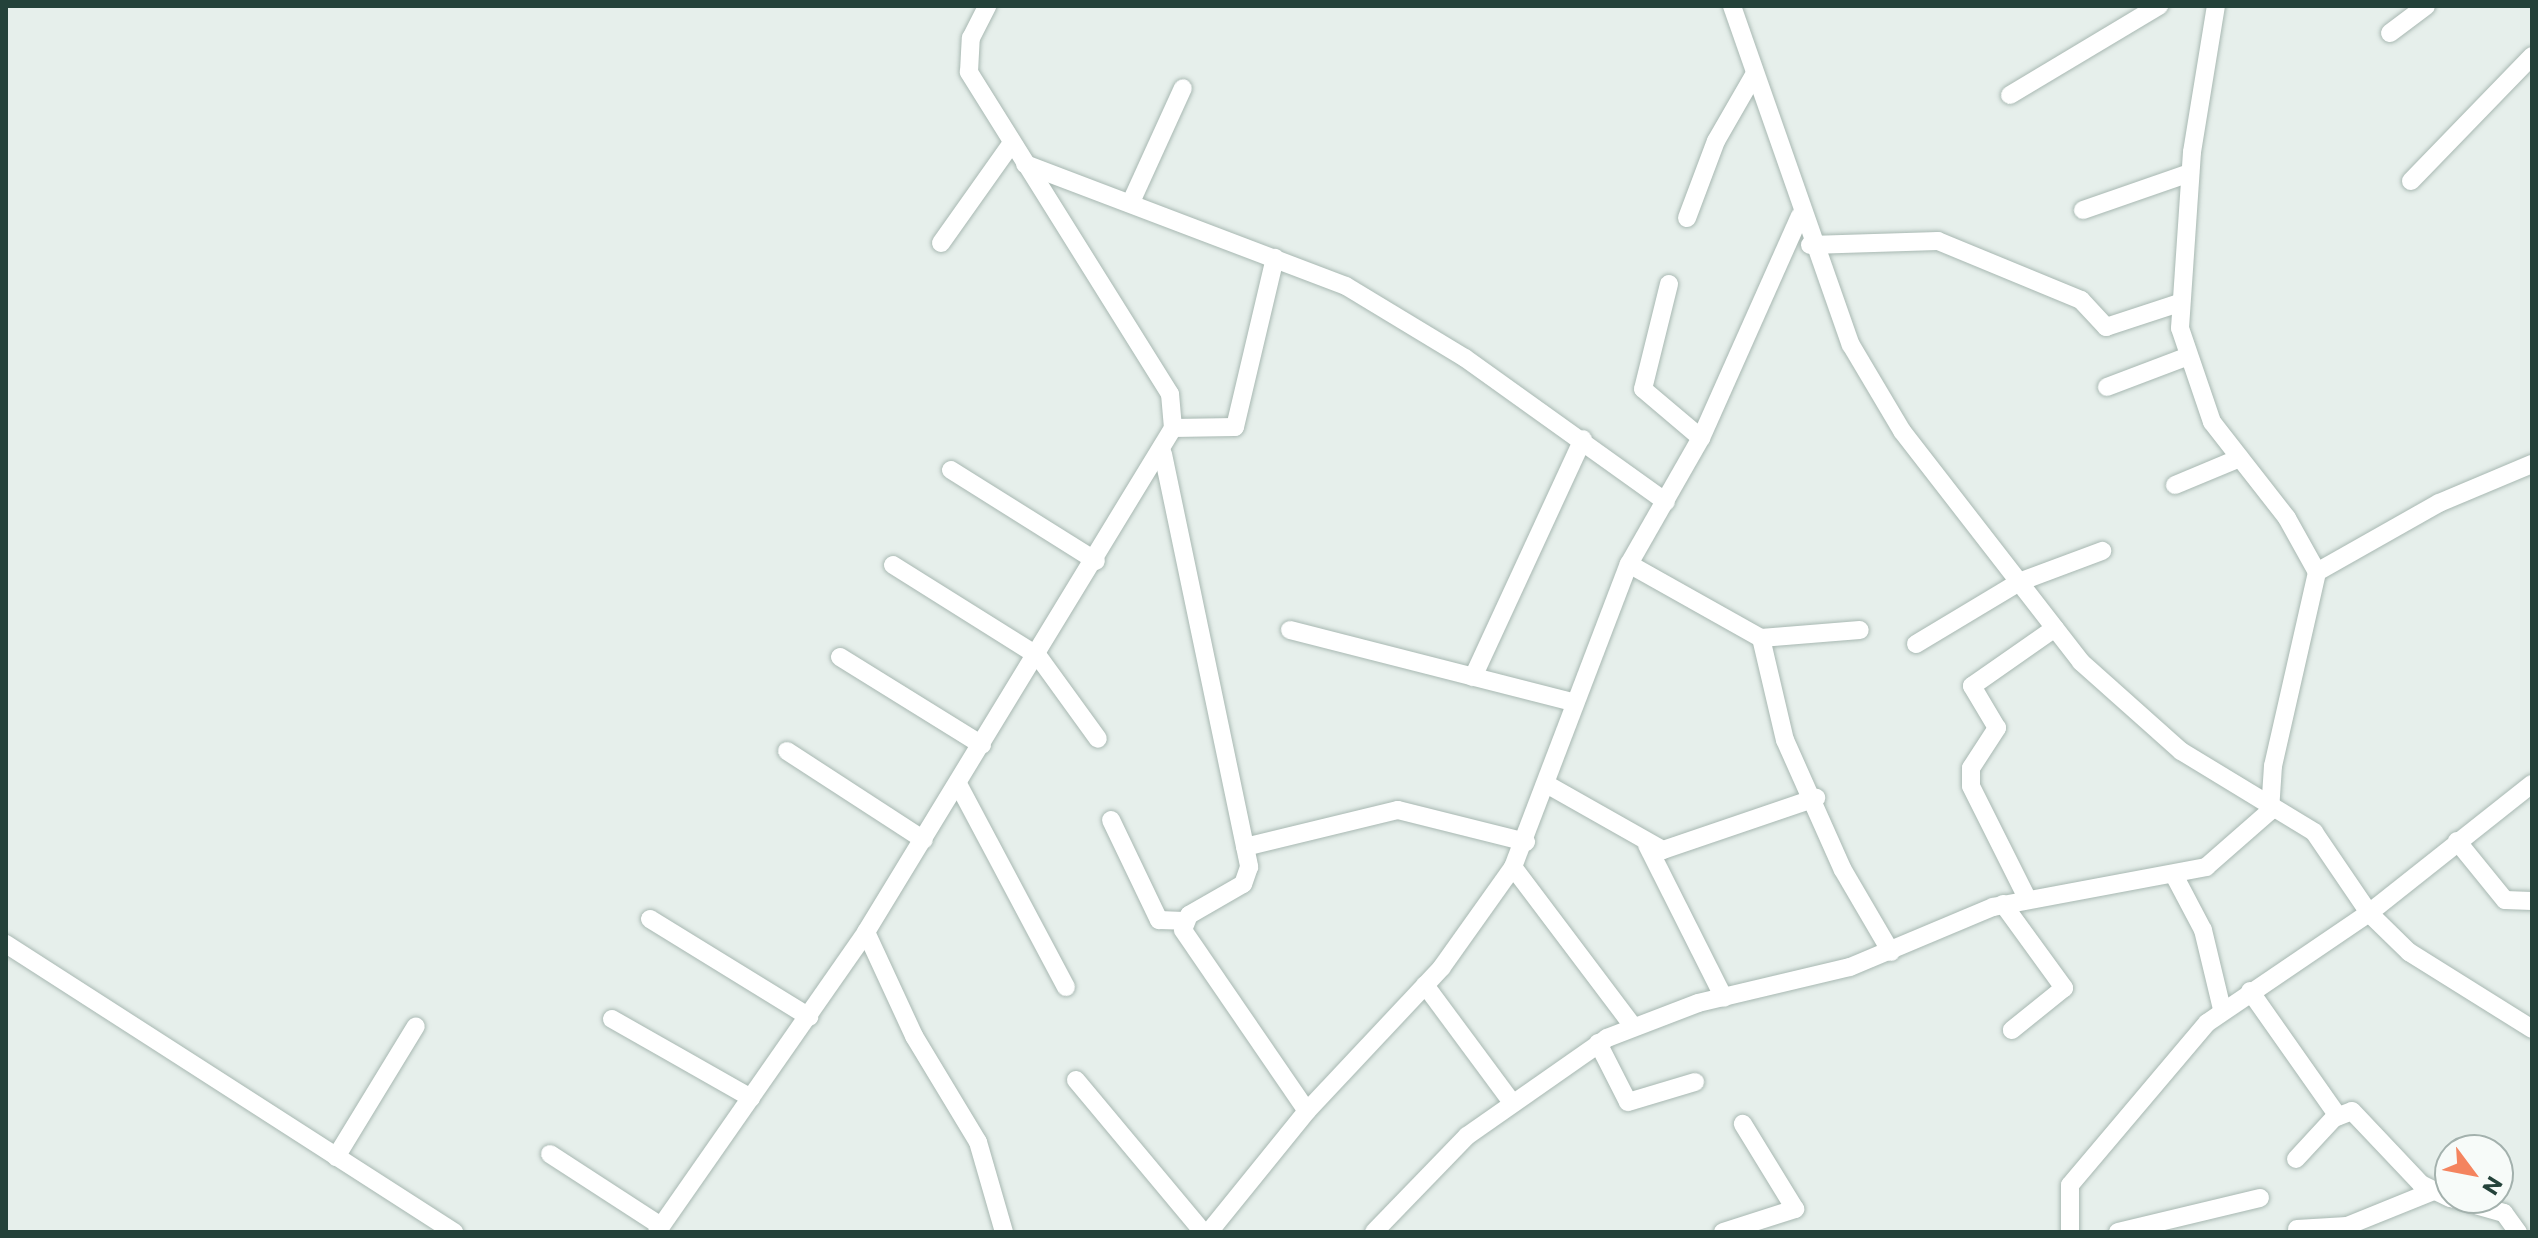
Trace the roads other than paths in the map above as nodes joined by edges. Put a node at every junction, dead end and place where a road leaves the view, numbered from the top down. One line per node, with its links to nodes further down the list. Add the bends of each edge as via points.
1 (987, 6): 11 (street, via 971,38 969,72)
2 (1732, 6): 8 (street)
3 (2159, 6): 10 (street)
4 (2216, 6): 13 (street)
5 (2426, 6): 6 (street)
6 (2390, 33)
7 (2532, 56): 14 (street)
8 (1754, 75): 17 (street); 18 (street, via 1716,141)
9 (1183, 88): 15 (street)
10 (2010, 95)
11 (1009, 147): 12 (street); 19 (street)
12 (1025, 164): 15 (street); 26 (street, via 1170,394)
13 (2190, 173): 16 (street); 23 (street)
14 (2411, 181)
15 (1131, 202): 21 (street)
16 (2083, 210)
17 (1800, 216): 20 (street); 27 (street)
18 (1687, 218)
19 (941, 243)
20 (1810, 245): 23 (street, via 1938,241 2081,300 2106,327); 40 (street, via 1879,396)
21 (1275, 258): 26 (street, via 1235,427); 28 (street, via 1317,271 1422,330)
22 (1669, 284): 27 (street, via 1643,389)
23 (2179, 303): 24 (street)
24 (2186, 357): 25 (street); 30 (street, via 2200,400)
25 (2107, 387)
26 (1173, 428): 29 (street)
27 (1701, 438): 34 (street)
28 (1583, 439): 34 (street); 48 (street)
29 (1163, 454): 36 (street); 63 (street)
30 (2240, 458): 33 (street); 39 (street, via 2311,552)
31 (2532, 464): 39 (street, via 2439,503)
32 (951, 470): 36 (street)
33 (2175, 485)
34 (1666, 502): 37 (street)
35 (2102, 551): 40 (street)
36 (1096, 561): 46 (street)
37 (1629, 564): 44 (street); 49 (street)
38 (893, 565): 46 (street)
39 (2317, 572): 57 (street, via 2273,766)
40 (2019, 582): 41 (street); 45 (street)
41 (2055, 628): 57 (street, via 2161,735); 66 (street, via 1972,686 1997,728 1971,768 1971,786)
42 (1290, 630): 48 (street)
43 (1860, 630): 44 (street)
44 (1761, 638): 56 (street, via 1785,740)
45 (1916, 644)
46 (1038, 656): 50 (street); 51 (street)
47 (840, 657): 51 (street)
48 (1473, 677): 49 (street)
49 (1573, 702): 55 (street)
50 (1098, 739)
51 (982, 745): 53 (street)
52 (787, 751): 59 (street)
53 (958, 784): 59 (street); 76 (street)
54 (2532, 784): 60 (street)
55 (1548, 785): 61 (street); 62 (street)
56 (1816, 798): 62 (street, via 1677,848); 74 (street, via 1843,870)
57 (2270, 811): 65 (street, via 2223,856); 69 (street, via 2314,832)
58 (1111, 820): 71 (street, via 1159,920)
59 (924, 840): 72 (street)
60 (2457, 841): 67 (street, via 2505,900); 69 (street)
61 (1526, 842): 63 (street, via 1398,810); 64 (street)
62 (1647, 845): 78 (street)
63 (1245, 847): 71 (street, via 1243,884)
64 (1513, 867): 75 (street); 83 (street)
65 (2174, 875): 66 (street); 79 (street, via 2203,930)
66 (2027, 898): 68 (street)
67 (2532, 901)
68 (2003, 904): 74 (street); 85 (street, via 2064,988)
69 (2369, 913): 77 (street); 84 (street, via 2434,970)
70 (650, 919): 80 (street)
71 (1184, 921): 91 (street)
72 (866, 932): 80 (street); 104 (street, via 914,1036 978,1142)
73 (6, 944): 95 (street)
74 (1891, 952): 78 (street, via 1815,979)
75 (1425, 985): 90 (street); 91 (street)
76 (1066, 987)
77 (2250, 991): 79 (street); 92 (street)
78 (1724, 998): 83 (street)
79 (2222, 1009): 108 (street, via 2154,1077 2070,1185)
80 (809, 1017): 89 (street)
81 (612, 1019): 89 (street)
82 (416, 1026): 95 (street)
83 (1633, 1026): 86 (street)
84 (2532, 1029)
85 (2012, 1030)
86 (1598, 1043): 88 (street, via 1628,1102); 90 (street)
87 (1076, 1080): 105 (street)
88 (1695, 1082)
89 (751, 1098): 101 (street)
90 (1510, 1100): 106 (street)
91 (1307, 1111): 105 (street)
92 (2338, 1116): 96 (street); 97 (street, via 2358,1113)
93 (1743, 1124): 107 (street, via 1795,1209)
94 (550, 1154): 101 (street)
95 (336, 1157): 103 (street)
96 (2296, 1159)
97 (2431, 1192): 98 (street); 102 (street, via 2347,1226)
98 (2434, 1193)
99 (2260, 1198): 109 (street)
100 (2505, 1214): 110 (street)
101 (659, 1229)
102 (2297, 1229)
103 (454, 1232)
104 (1004, 1232)
105 (1206, 1232)
106 (1374, 1232)
107 (1723, 1232)
108 (2070, 1232)
109 (2118, 1232)
110 (2518, 1232)

